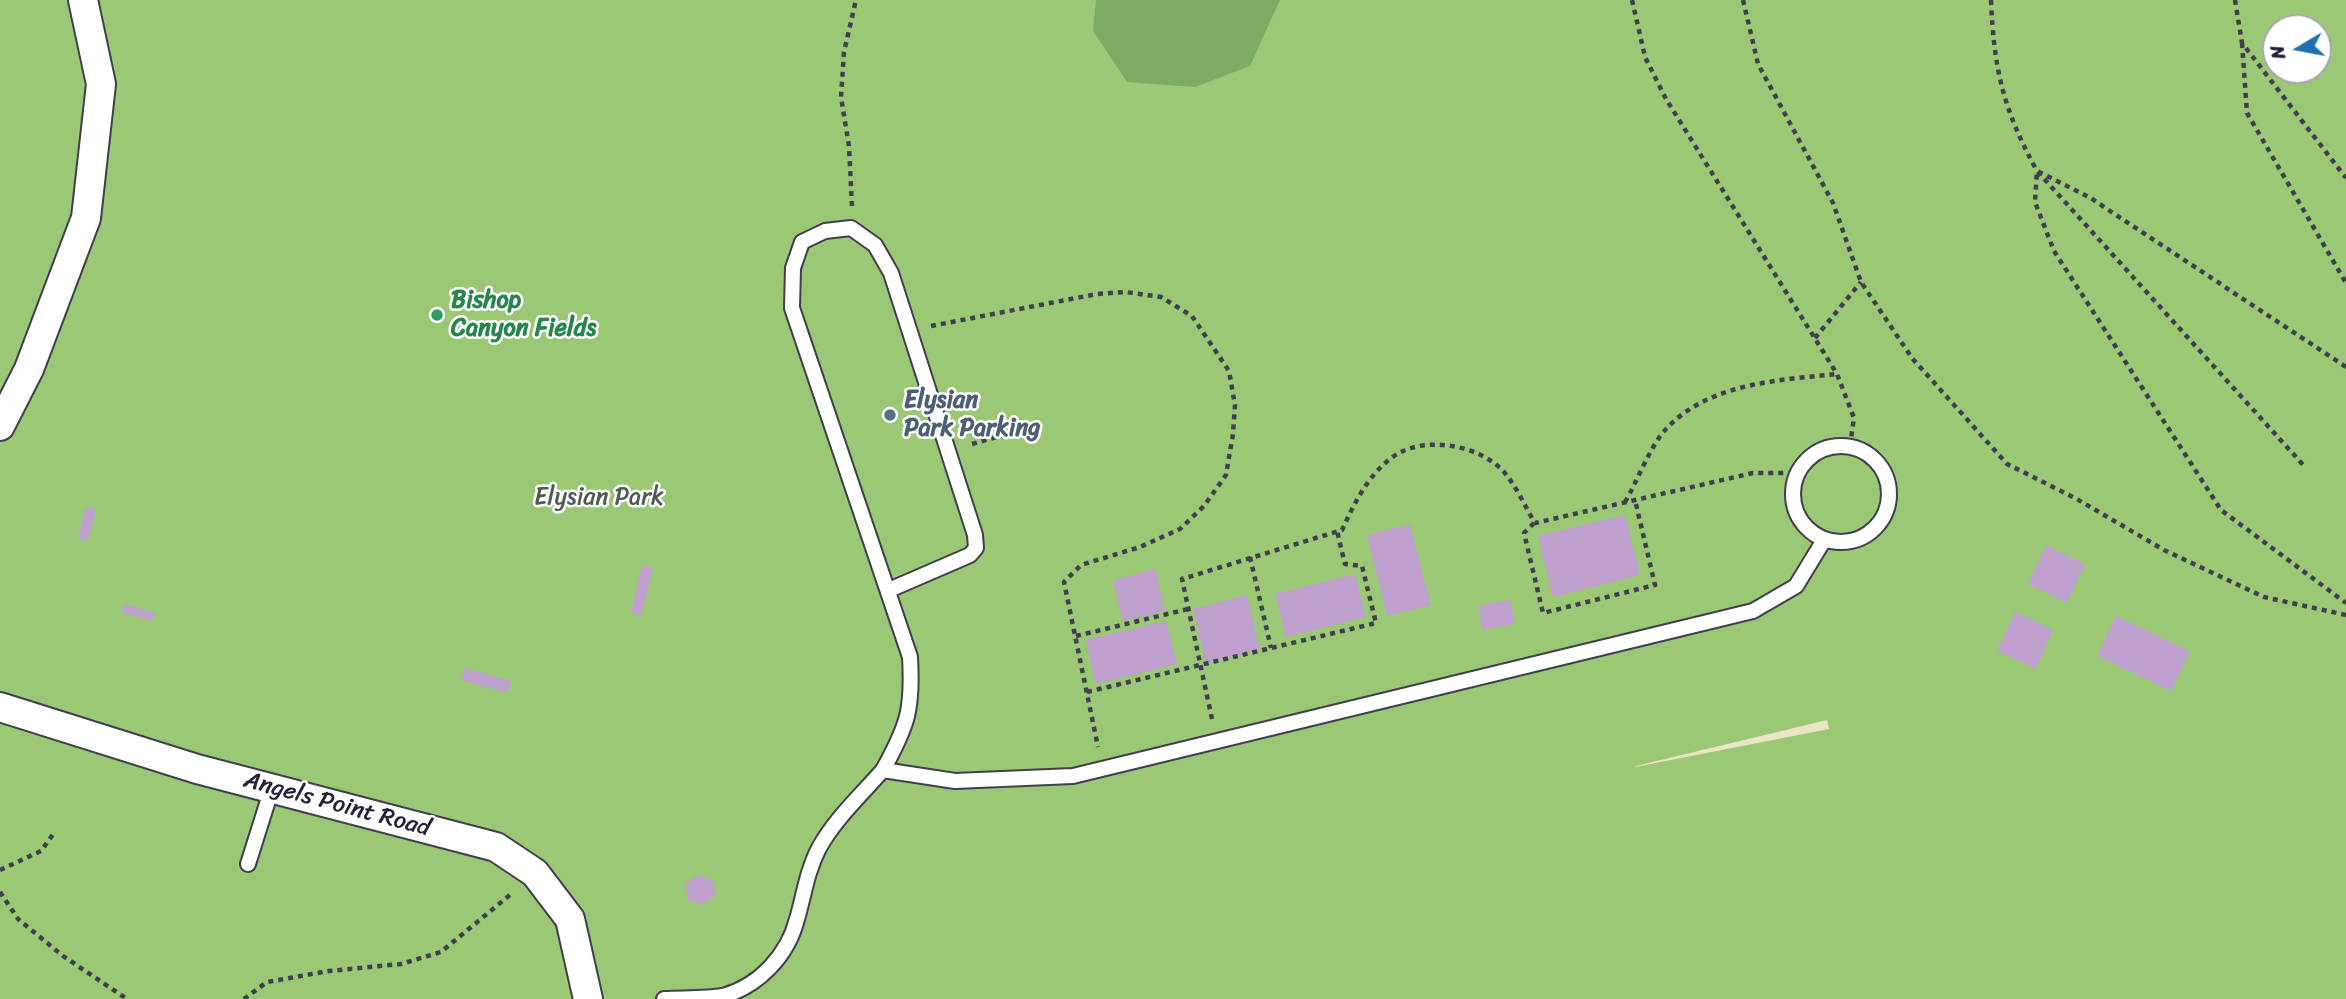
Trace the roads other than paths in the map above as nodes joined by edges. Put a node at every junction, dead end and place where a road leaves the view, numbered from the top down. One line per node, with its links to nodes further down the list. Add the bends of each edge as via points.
1 (83, 0): 2 (street, via 102,84 86,218 29,369)
2 (0, 426)
3 (1824, 540): 3 (lane, via 1855,540 1881,522 1888,507 1889,491 1881,469 1865,452 1850,446 1819,450 1806,460 1792,489 1793,505 1810,532); 6 (lane, via 1796,586 1754,611 1073,776 955,781)
4 (889, 590): 4 (lane, via 792,308 793,268 802,242 825,231 851,228 875,245 891,273 975,535 976,548 970,555); 6 (lane, via 910,657 912,692 905,730)
5 (0, 706): 7 (street, Angels Point Road)
6 (883, 770): 10 (lane, via 833,825 807,875 797,922 782,954 757,981 722,996)
7 (272, 788): 8 (lane); 9 (street, Angels Point Road, via 496,847 535,873 570,919)
8 (248, 864)
9 (588, 999)
10 (664, 999)

